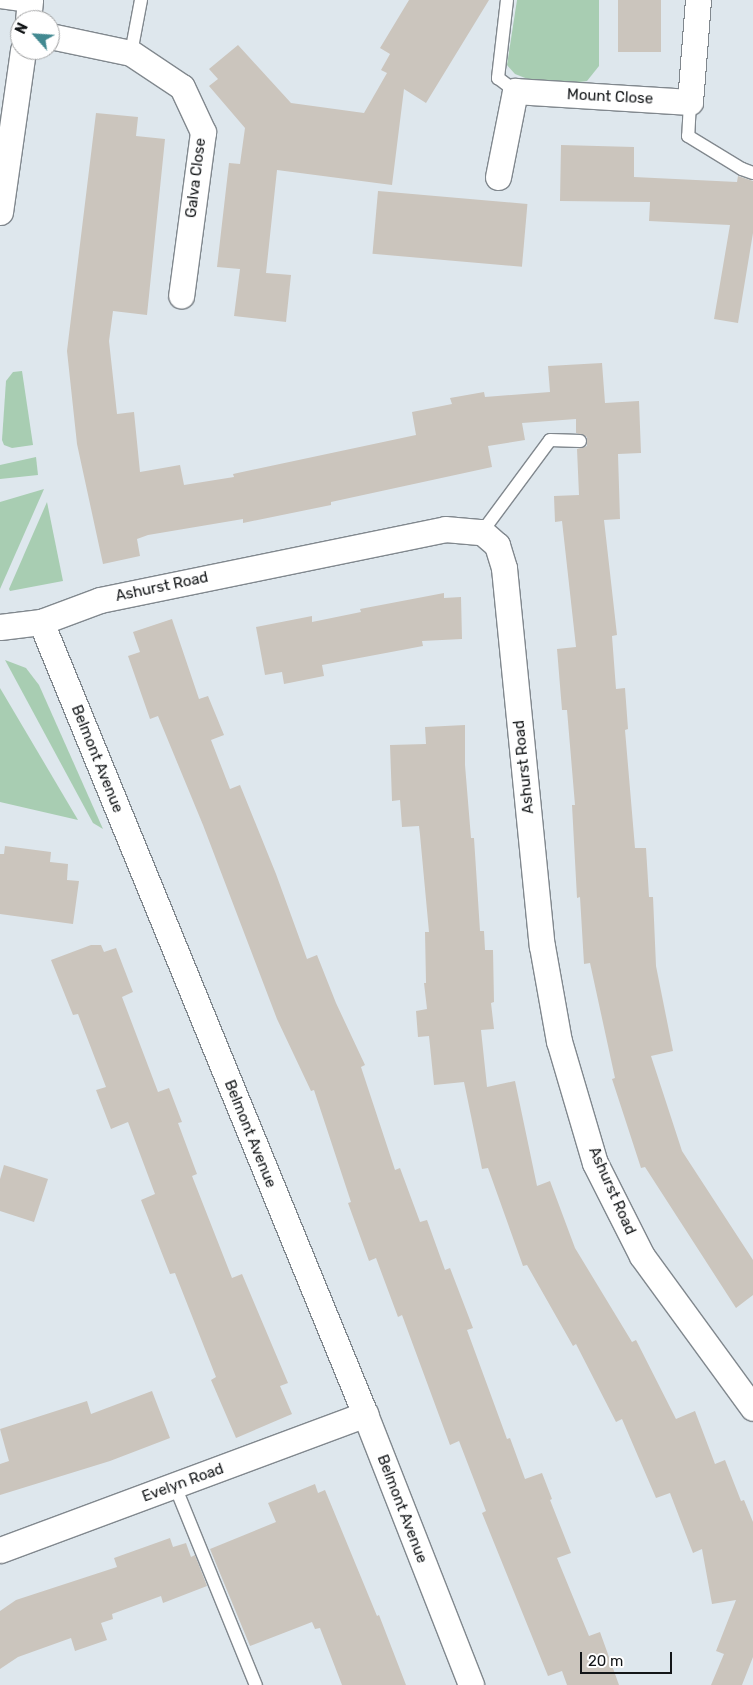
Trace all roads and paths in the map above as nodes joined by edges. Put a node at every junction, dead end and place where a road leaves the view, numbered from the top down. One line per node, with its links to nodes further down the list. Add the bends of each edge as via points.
1 (141, 0): 7 (lane)
2 (507, 0): 9 (lane, via 498,78)
3 (698, 0): 10 (street)
4 (0, 2): 5 (lane)
5 (29, 9)
6 (60, 38): 7 (street, Galva Close)
7 (132, 53): 15 (street, Galva Close, via 182,87 203,132)
8 (21, 60): 13 (street)
9 (515, 91): 10 (street, Mount Close); 12 (street)
10 (690, 102): 11 (lane, via 688,136)
11 (753, 173)
12 (498, 177)
13 (2, 179): 14 (street)
14 (0, 212)
15 (181, 296)
16 (580, 441): 17 (lane, via 550,440)
17 (482, 532): 18 (street, Ashurst Road, via 445,529 100,600); 20 (street, Ashurst Road, via 496,544 504,568 542,946 559,1040 595,1163 642,1256)
18 (41, 622): 19 (street); 21 (street, Belmont Avenue)
19 (0, 627)
20 (753, 1408)
21 (365, 1414): 22 (street, Evelyn Road); 25 (street, Belmont Avenue)
22 (175, 1486): 23 (street, Evelyn Road); 24 (lane)
23 (0, 1550)
24 (256, 1685)
25 (471, 1685)

